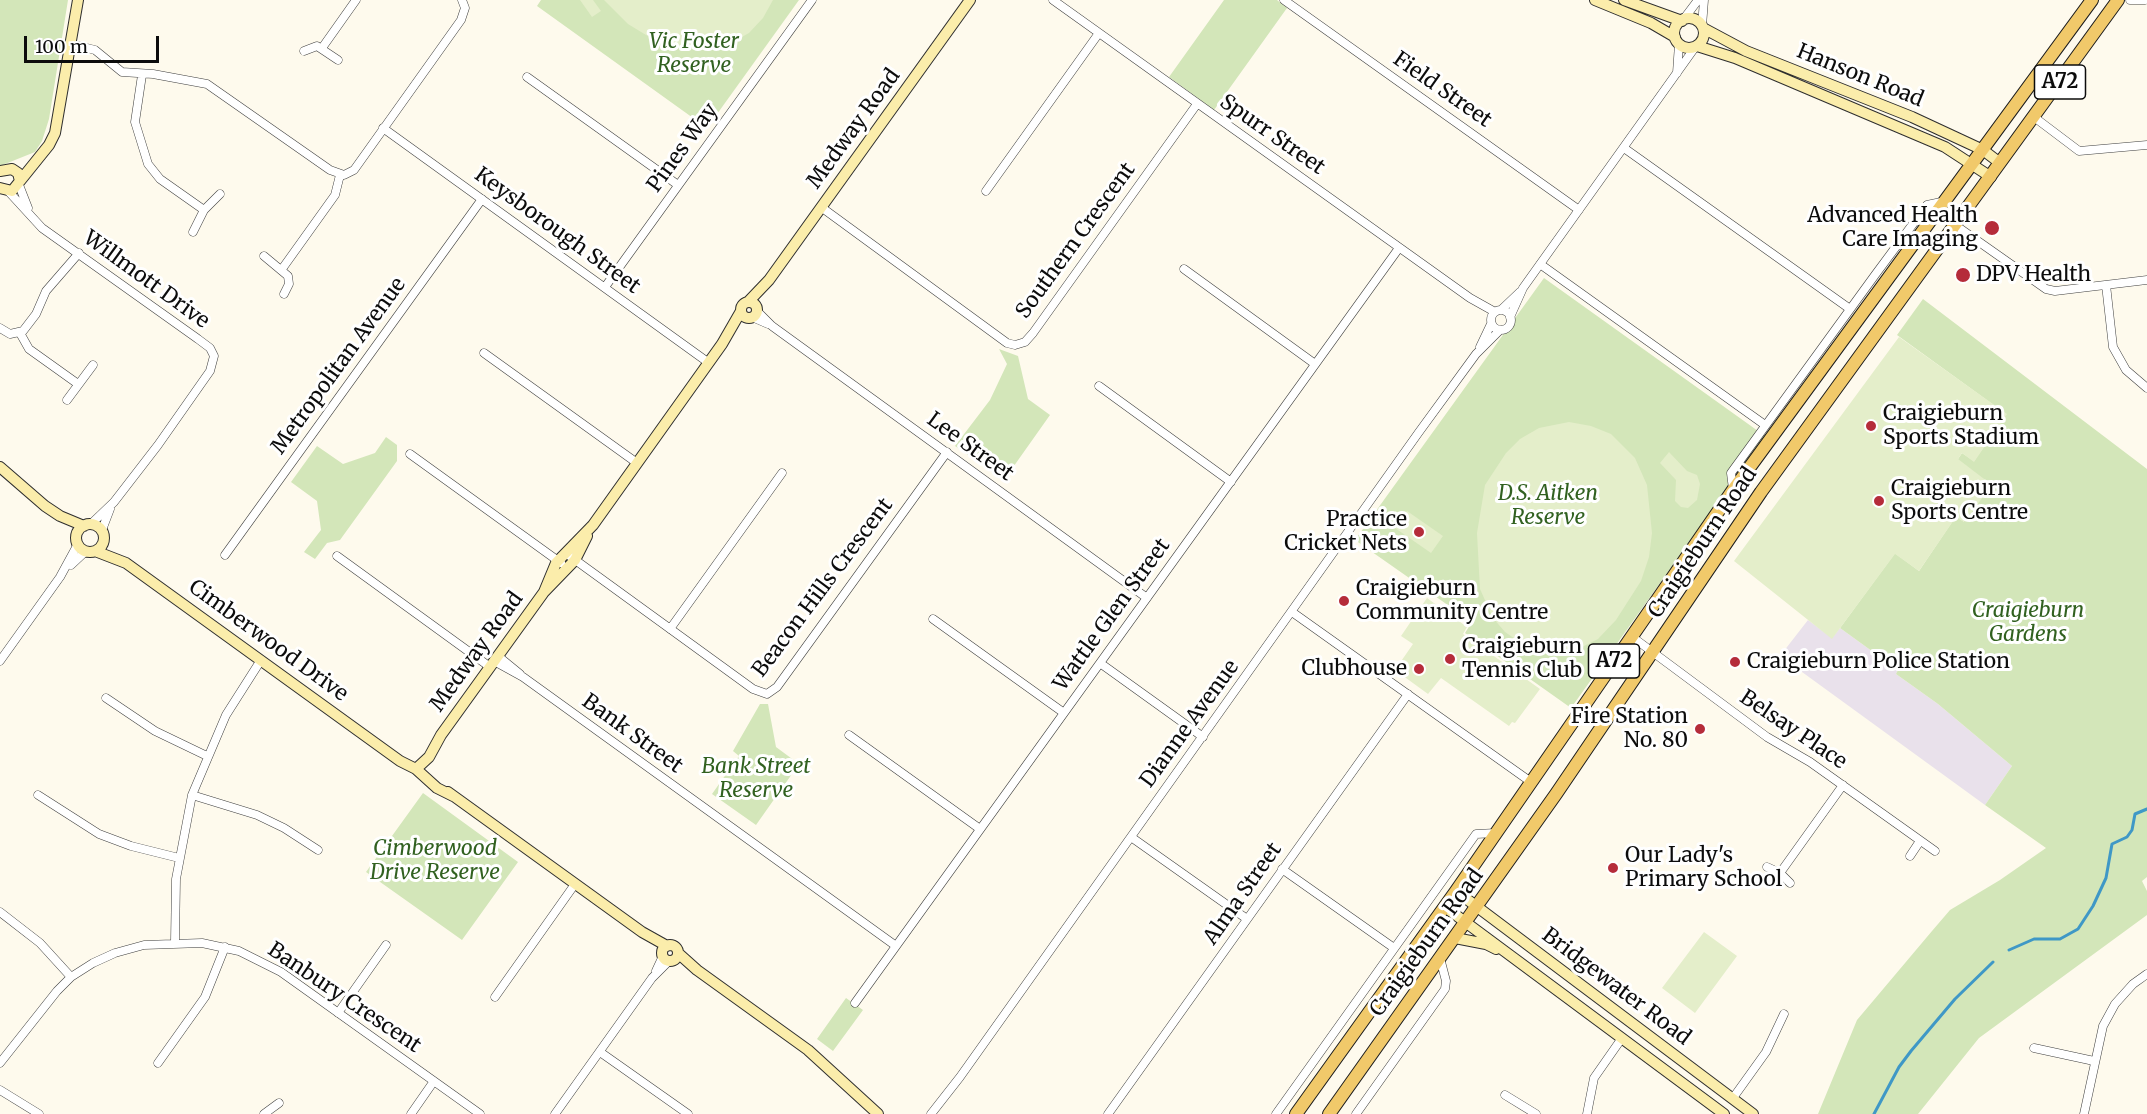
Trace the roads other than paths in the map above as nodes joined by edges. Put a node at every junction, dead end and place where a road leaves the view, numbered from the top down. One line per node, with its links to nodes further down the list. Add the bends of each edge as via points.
1 (78, 0): 20 (street)
2 (356, 0): 22 (street)
3 (812, 0): 41 (street, Pines Way)
4 (970, 0): 47 (street, Medway Road)
5 (1053, 0): 18 (street, Spurr Street)
6 (1284, 0): 49 (street, Field Street)
7 (1595, 0): 19 (street, via 1652,23)
8 (1624, 0): 16 (street)
9 (1698, 0): 16 (street)
10 (1704, 0): 17 (street)
11 (2092, 0): 33 (main road, Craigieburn Road / A72)
12 (2118, 0): 29 (main road, Craigieburn Road / A72)
13 (2130, 0): 14 (street)
14 (2145, 0)
15 (464, 1): 30 (street, via 460,20)
16 (1682, 20): 17 (street, via 1692,18); 19 (street, via 1675,29)
17 (1703, 27): 21 (street, via 1704,36); 33 (street, Hanson Road, via 1726,42)
18 (1099, 33): 28 (street, Spurr Street); 43 (street)
19 (1677, 40): 21 (street, via 1688,48); 25 (street)
20 (71, 44): 26 (street, via 95,50 122,72); 34 (street, via 55,133)
21 (1697, 46): 25 (street, Dianne Avenue); 36 (street, Hanson Road, via 1735,58 1926,139)
22 (321, 48): 23 (street, via 313,46); 24 (street)
23 (304, 51)
24 (338, 60)
25 (1677, 73): 32 (street, Dianne Avenue)
26 (142, 75): 38 (street, via 207,84); 48 (street, via 135,122 148,164 160,179)
27 (527, 77): 41 (street)
28 (1197, 104): 47 (street, Southern Crescent, via 1033,333 1025,342 1015,345 1007,343); 53 (street, Spurr Street)
29 (2034, 117): 31 (street, via 2079,151); 35 (main road, Craigieburn Road / A72)
30 (383, 128): 38 (street, via 354,170); 45 (street, Keysborough Street)
31 (2147, 145)
32 (1624, 148): 49 (street, Dianne Avenue); 64 (street)
33 (1983, 150): 35 (street, Hanson Road); 36 (main road, Craigieburn Road / A72)
34 (40, 156): 37 (street); 40 (street)
35 (2001, 163): 39 (main road, Craigieburn Road / A72)
36 (1973, 164): 39 (street, Hanson Road); 46 (main road, Craigieburn Road / A72)
37 (4, 170): 40 (street, via 16,171)
38 (340, 175): 57 (street, via 335,195)
39 (1991, 177): 51 (main road, Craigieburn Road / A72)
40 (19, 183): 42 (street); 50 (street, Willmott Drive)
41 (678, 185): 61 (street, Pines Way)
42 (4, 191): 50 (street, Willmott Drive)
43 (986, 191)
44 (220, 194): 48 (street)
45 (482, 199): 61 (street, Keysborough Street); 93 (street, Metropolitan Avenue)
46 (1946, 201): 64 (street, Craigieburn Road, via 1927,205); 87 (main road, Craigieburn Road / A72)
47 (821, 207): 65 (street, Medway Road)
48 (204, 210): 52 (street)
49 (1579, 210): 56 (street, Dianne Avenue)
50 (29, 213): 54 (street, Willmott Drive, via 42,228)
51 (1955, 225): 60 (street, via 2046,289); 102 (main road, Craigieburn Road / A72, via 1761,492)
52 (193, 232)
53 (1399, 248): 66 (street, Spurr Street); 74 (street, Wattle Glen Street)
54 (79, 253): 70 (street, via 46,291 36,314); 88 (street, Willmott Drive, via 210,348 214,356 210,371)
55 (264, 256): 57 (street)
56 (1540, 264): 62 (street, Dianne Avenue); 80 (street)
57 (282, 269): 63 (street, via 289,280)
58 (1184, 269): 74 (street)
59 (2147, 280): 60 (street)
60 (2106, 285): 78 (street, via 2113,347 2126,370)
61 (605, 287): 73 (street, Keysborough Street)
62 (1523, 288): 66 (street, Dianne Avenue); 67 (street, Dianne Avenue)
63 (284, 294)
64 (1850, 309): 80 (street, Craigieburn Road)
65 (750, 311): 73 (street, Medway Road); 81 (street, Lee Street)
66 (1494, 316): 67 (street); 69 (street); 72 (street, Dianne Avenue)
67 (1510, 317): 69 (street, Dianne Avenue, via 1509,326)
68 (0, 328): 70 (street, via 10,334)
69 (1500, 330): 72 (street, Dianne Avenue)
70 (20, 333): 76 (street, via 29,349)
71 (484, 353): 83 (street)
72 (1476, 354): 98 (street, Dianne Avenue)
73 (709, 363): 83 (street, Medway Road)
74 (1315, 364): 86 (street, Wattle Glen Street)
75 (93, 365): 76 (street)
76 (78, 384): 79 (street)
77 (1099, 386): 86 (street)
78 (2147, 388)
79 (67, 400)
80 (1766, 425): 87 (street, Craigieburn Road, via 1731,473)
81 (946, 452): 97 (street, Lee Street); 100 (street, Beacon Hills Crescent, via 770,693 753,689)
82 (410, 454): 95 (street, Beacon Hills Crescent)
83 (637, 463): 95 (street, Medway Road)
84 (0, 467): 89 (street)
85 (782, 473): 100 (street)
86 (1231, 482): 97 (street, Wattle Glen Street)
87 (1733, 490): 101 (main road, Craigieburn Road / A72)
88 (114, 502): 90 (street, Willmott Drive); 91 (street, Willmott Drive)
89 (60, 516): 90 (street); 92 (street)
90 (87, 525): 91 (street); 92 (street)
91 (103, 534): 92 (street, via 101,546); 96 (street, Cimberwood Drive)
92 (84, 545): 96 (street, Cimberwood Drive); 104 (street)
93 (225, 555)
94 (337, 556): 105 (street, Bank Street)
95 (567, 561): 100 (street, Beacon Hills Crescent); 105 (street, Medway Road)
96 (126, 563): 103 (street, Cimberwood Drive)
97 (1147, 598): 106 (street, Wattle Glen Street)
98 (1292, 612): 107 (street); 111 (street, Dianne Avenue)
99 (933, 619): 109 (street)
100 (670, 629)
101 (1631, 636): 102 (street, Belsay Place); 114 (main road, Craigieburn Road / A72)
102 (1650, 656): 115 (street, Belsay Place, via 1666,662 1767,736); 133 (main road, Craigieburn Road / A72)
103 (261, 660): 112 (street, via 226,715); 113 (street, Cimberwood Drive, via 400,761)
104 (0, 661)
105 (494, 661): 113 (street, Medway Road); 140 (street, Bank Street, via 523,677)
106 (1100, 663): 109 (street, Wattle Glen Street); 111 (street)
107 (1408, 694): 114 (street); 127 (street, Alma Street)
108 (106, 698): 112 (street, via 155,731)
109 (1064, 713): 118 (street, Wattle Glen Street)
110 (849, 735): 118 (street)
111 (1203, 737): 120 (street, Dianne Avenue)
112 (207, 756): 117 (street)
113 (419, 765): 130 (street, Cimberwood Drive, via 430,783)
114 (1531, 782): 119 (main road, Craigieburn Road / A72)
115 (1843, 785): 121 (street, Belsay Place); 128 (street)
116 (38, 795): 125 (street, via 99,834)
117 (192, 795): 122 (street, via 264,818); 125 (street)
118 (980, 829): 140 (street, Wattle Glen Street)
119 (1496, 833): 131 (main road, Craigieburn Road / A72); 143 (street, Craigieburn Road, via 1476,834)
120 (1131, 837): 135 (street); 175 (street, Dianne Avenue)
121 (1920, 841): 123 (street, Belsay Place); 124 (street)
122 (318, 850)
123 (1935, 851)
124 (1910, 856)
125 (179, 858): 138 (street)
126 (1767, 867): 128 (street)
127 (1282, 869): 135 (street, Alma Street); 143 (street)
128 (1780, 873): 129 (street)
129 (1791, 883)
130 (575, 884): 144 (street, Cimberwood Drive); 149 (street)
131 (1456, 891): 132 (main road, Craigieburn Road / A72); 133 (street, Bridgewater Road)
132 (1445, 907): 136 (street, Bridgewater Road); 178 (main road, Craigieburn Road / A72)
133 (1477, 907): 136 (main road, Craigieburn Road / A72); 141 (street, Bridgewater Road)
134 (0, 912): 148 (street, via 40,943)
135 (1247, 920): 176 (street, Alma Street)
136 (1466, 922): 137 (main road, Craigieburn Road / A72); 146 (street, Bridgewater Road)
137 (1455, 938): 145 (main road, Craigieburn Road / A72); 146 (street, via 1486,944)
138 (175, 942): 142 (street, Banbury Crescent); 148 (street, Banbury Crescent, via 115,953)
139 (386, 945): 151 (street)
140 (896, 946): 150 (street, Wattle Glen Street)
141 (1529, 946): 146 (street); 153 (street, Bridgewater Road)
142 (225, 947): 151 (street, Banbury Crescent, via 266,963); 159 (street, via 205,996)
143 (1394, 948): 177 (street, Craigieburn Road)
144 (669, 955): 156 (street); 168 (street, Cimberwood Drive, via 697,970 808,1050)
145 (1440, 958): 179 (main road, Craigieburn Road / A72); 180 (street, via 1445,989)
146 (1519, 960): 154 (street, Bridgewater Road)
147 (2147, 974): 158 (street, via 2115,1004 2103,1026)
148 (71, 977): 157 (street, Banbury Crescent, via 41,1008)
149 (495, 997)
150 (855, 1003)
151 (338, 1013): 161 (street, Banbury Crescent)
152 (1784, 1014): 166 (street, via 1766,1052)
153 (1632, 1024): 154 (street); 166 (street, Bridgewater Road)
154 (1622, 1038): 182 (street, via 1594,1078); 183 (street, Bridgewater Road)
155 (2034, 1048): 158 (street)
156 (600, 1052): 173 (street); 174 (street)
157 (3, 1060): 160 (street, Banbury Crescent)
158 (2094, 1061): 185 (street)
159 (158, 1063)
160 (0, 1069)
161 (434, 1081): 171 (street); 172 (street, Banbury Crescent)
162 (0, 1082): 164 (street)
163 (0, 1090): 164 (street)
164 (12, 1095): 169 (street)
165 (1505, 1095): 181 (street)
166 (1733, 1098): 184 (street, Bridgewater Road)
167 (279, 1103): 170 (street)
168 (875, 1112)
169 (39, 1114)
170 (264, 1114)
171 (411, 1114)
172 (480, 1114)
173 (555, 1114)
174 (687, 1114)
175 (931, 1114)
176 (1108, 1114)
177 (1276, 1114)
178 (1296, 1114)
179 (1329, 1114)
180 (1356, 1114)
181 (1536, 1114)
182 (1587, 1114)
183 (1724, 1114)
184 (1753, 1114)
185 (2084, 1114)

